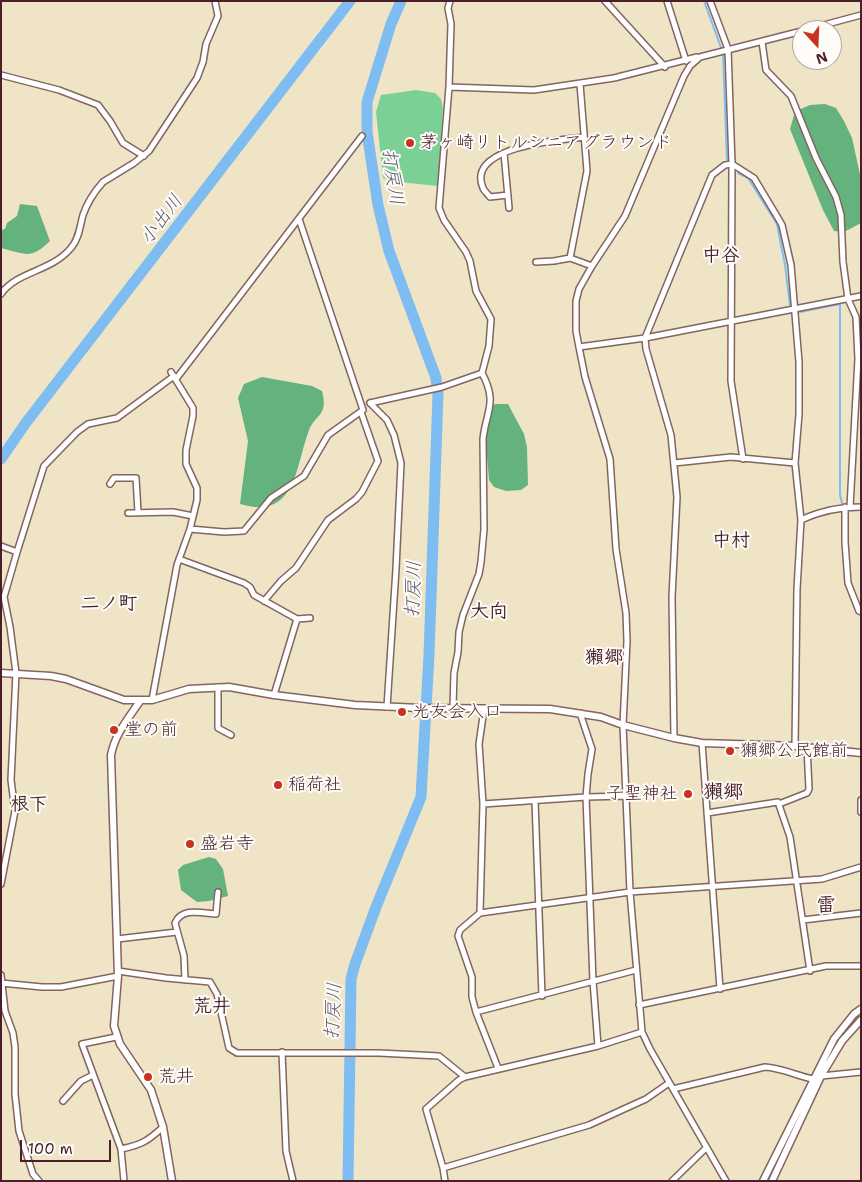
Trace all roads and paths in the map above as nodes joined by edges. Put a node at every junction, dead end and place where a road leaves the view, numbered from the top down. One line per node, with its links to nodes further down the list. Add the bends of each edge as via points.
1 (215, 1): 20 (street, via 218,16 206,44 201,72 158,140)
2 (450, 1): 16 (street)
3 (605, 1): 13 (street)
4 (667, 1): 12 (street)
5 (710, 1): 10 (street)
6 (861, 15): 7 (street)
7 (842, 20)
8 (792, 33): 9 (street)
9 (762, 42): 10 (street); 30 (street, via 766,70 791,96 836,198 841,215)
10 (724, 50): 11 (street); 21 (street)
11 (700, 57): 12 (street); 27 (street, via 684,76 625,216)
12 (686, 61): 13 (street)
13 (665, 67): 15 (street)
14 (1, 75): 20 (street, via 60,90 98,105 122,143)
15 (580, 84): 16 (street, via 534,90); 18 (street)
16 (449, 87): 35 (street, via 439,208 466,252 476,291 491,319)
17 (362, 136): 24 (street)
18 (584, 136): 19 (street, via 532,144); 25 (street, via 587,171)
19 (504, 153): 22 (street); 22 (street, via 484,166 483,188 490,197)
20 (144, 156): 28 (street, via 98,188 84,213 76,241 68,250 48,266 11,282)
21 (732, 164): 31 (street, via 754,178 782,225 791,265); 32 (street); 33 (street, via 712,175)
22 (508, 195): 23 (street)
23 (509, 208)
24 (299, 219): 36 (street); 38 (street)
25 (570, 258): 26 (street); 27 (street)
26 (536, 262)
27 (592, 266): 34 (street, via 578,289 576,301)
28 (1, 294)
29 (861, 296): 30 (street)
30 (848, 298): 31 (street); 44 (street, via 856,317 858,359)
31 (795, 310): 32 (street); 42 (street, via 799,414)
32 (730, 321): 33 (street); 40 (street, via 732,388)
33 (646, 338): 34 (street); 41 (street, via 646,349 671,435)
34 (579, 348): 68 (street, via 610,459 616,549 626,613)
35 (482, 373): 37 (street, via 442,387); 65 (street, via 491,402 483,439 484,529 479,574 459,632)
36 (174, 376): 48 (street, via 192,408 186,464 197,488); 52 (street, via 117,418 88,424 44,466)
37 (370, 403): 38 (street); 64 (street, via 387,420 401,463)
38 (363, 405): 39 (street)
39 (361, 412): 50 (street, via 328,435 304,476 271,498 244,531); 54 (street, via 378,461 362,492 328,520 296,568)
40 (743, 458): 41 (street); 42 (street)
41 (674, 463): 70 (street, via 678,497 672,597)
42 (795, 463): 49 (street)
43 (110, 484): 46 (street, via 114,478 136,478)
44 (847, 507): 45 (street); 49 (street); 55 (street, via 848,583)
45 (861, 507)
46 (138, 512): 47 (street); 48 (street, via 173,512)
47 (128, 513)
48 (193, 516): 50 (street)
49 (801, 520): 72 (street)
50 (190, 528): 53 (street)
51 (1, 546): 52 (street)
52 (17, 552): 59 (street, via 4,597)
53 (179, 559): 54 (street, via 244,583); 62 (street)
54 (264, 601): 57 (street)
55 (861, 612)
56 (310, 618): 57 (street)
57 (297, 619): 61 (street)
58 (1, 673): 59 (street)
59 (16, 673): 63 (street, via 66,679 113,697); 85 (street, via 11,780 15,811)
60 (218, 687): 61 (street); 62 (street, via 189,689); 69 (street, via 218,728)
61 (274, 695): 64 (street)
62 (152, 700): 63 (street)
63 (140, 701): 95 (street, via 119,732 111,755)
64 (387, 707): 65 (street)
65 (453, 707): 66 (street)
66 (484, 708): 67 (street); 79 (street, via 479,744)
67 (580, 713): 68 (street); 75 (street, via 592,749)
68 (623, 725): 70 (street); 76 (street)
69 (231, 735)
70 (674, 738): 71 (street)
71 (702, 743): 72 (street); 82 (street)
72 (795, 746): 73 (street)
73 (807, 747): 74 (street); 80 (street, via 809,789 807,793)
74 (861, 753)
75 (586, 796): 76 (street); 78 (street); 89 (street)
76 (626, 796): 88 (street)
77 (861, 800): 81 (street)
78 (535, 801): 79 (street); 90 (street)
79 (483, 804): 91 (street)
80 (779, 804): 82 (street); 84 (street, via 790,837)
81 (861, 812)
82 (707, 813): 86 (street)
83 (861, 867): 84 (street, via 822,879)
84 (797, 881): 86 (street); 93 (street)
85 (1, 884)
86 (711, 886): 88 (street); 104 (street)
87 (218, 892): 94 (street, via 216,914 181,914 175,923)
88 (630, 892): 89 (street); 97 (street)
89 (590, 898): 90 (street); 102 (street)
90 (538, 905): 91 (street); 105 (street)
91 (480, 913): 108 (street, via 460,930 458,936 472,977)
92 (861, 913): 93 (street)
93 (803, 920): 98 (street)
94 (176, 932): 95 (street); 101 (street, via 184,956)
95 (117, 939): 99 (street)
96 (861, 966): 98 (street, via 826,966)
97 (636, 970): 102 (street); 106 (street)
98 (810, 971): 104 (street)
99 (118, 974): 101 (street); 103 (street, via 61,987); 111 (street, via 114,1016)
100 (1, 975): 103 (street)
101 (185, 980): 113 (street, via 210,982 217,994 229,1048 237,1053)
102 (593, 980): 105 (street); 112 (street)
103 (2, 983): 127 (street, via 5,1011 15,1047 18,1124 33,1174)
104 (720, 989): 106 (street)
105 (542, 996): 108 (street)
106 (639, 1005): 110 (street)
107 (861, 1009): 119 (street, via 834,1039)
108 (476, 1012): 114 (street)
109 (861, 1020): 118 (street, via 842,1041)
110 (642, 1032): 112 (street); 120 (street)
111 (116, 1036): 116 (street, via 82,1044); 123 (street, via 151,1090)
112 (598, 1046): 114 (street)
113 (282, 1052): 117 (street, via 439,1056); 130 (street, via 286,1151)
114 (498, 1068): 117 (street)
115 (861, 1072): 118 (street)
116 (93, 1075): 122 (street, via 81,1081); 125 (street)
117 (466, 1076): 126 (street, via 426,1110)
118 (821, 1076): 135 (street)
119 (813, 1079): 121 (street, via 765,1067); 134 (street)
120 (670, 1083): 121 (street); 126 (street, via 646,1099 589,1125)
121 (673, 1089): 124 (street)
122 (63, 1101)
123 (163, 1128): 125 (street, via 148,1141); 129 (street)
124 (706, 1148): 132 (street); 133 (street)
125 (121, 1149): 128 (street)
126 (443, 1168): 131 (street)
127 (39, 1181)
128 (124, 1181)
129 (172, 1181)
130 (293, 1181)
131 (445, 1181)
132 (672, 1181)
133 (726, 1181)
134 (762, 1181)
135 (772, 1181)

